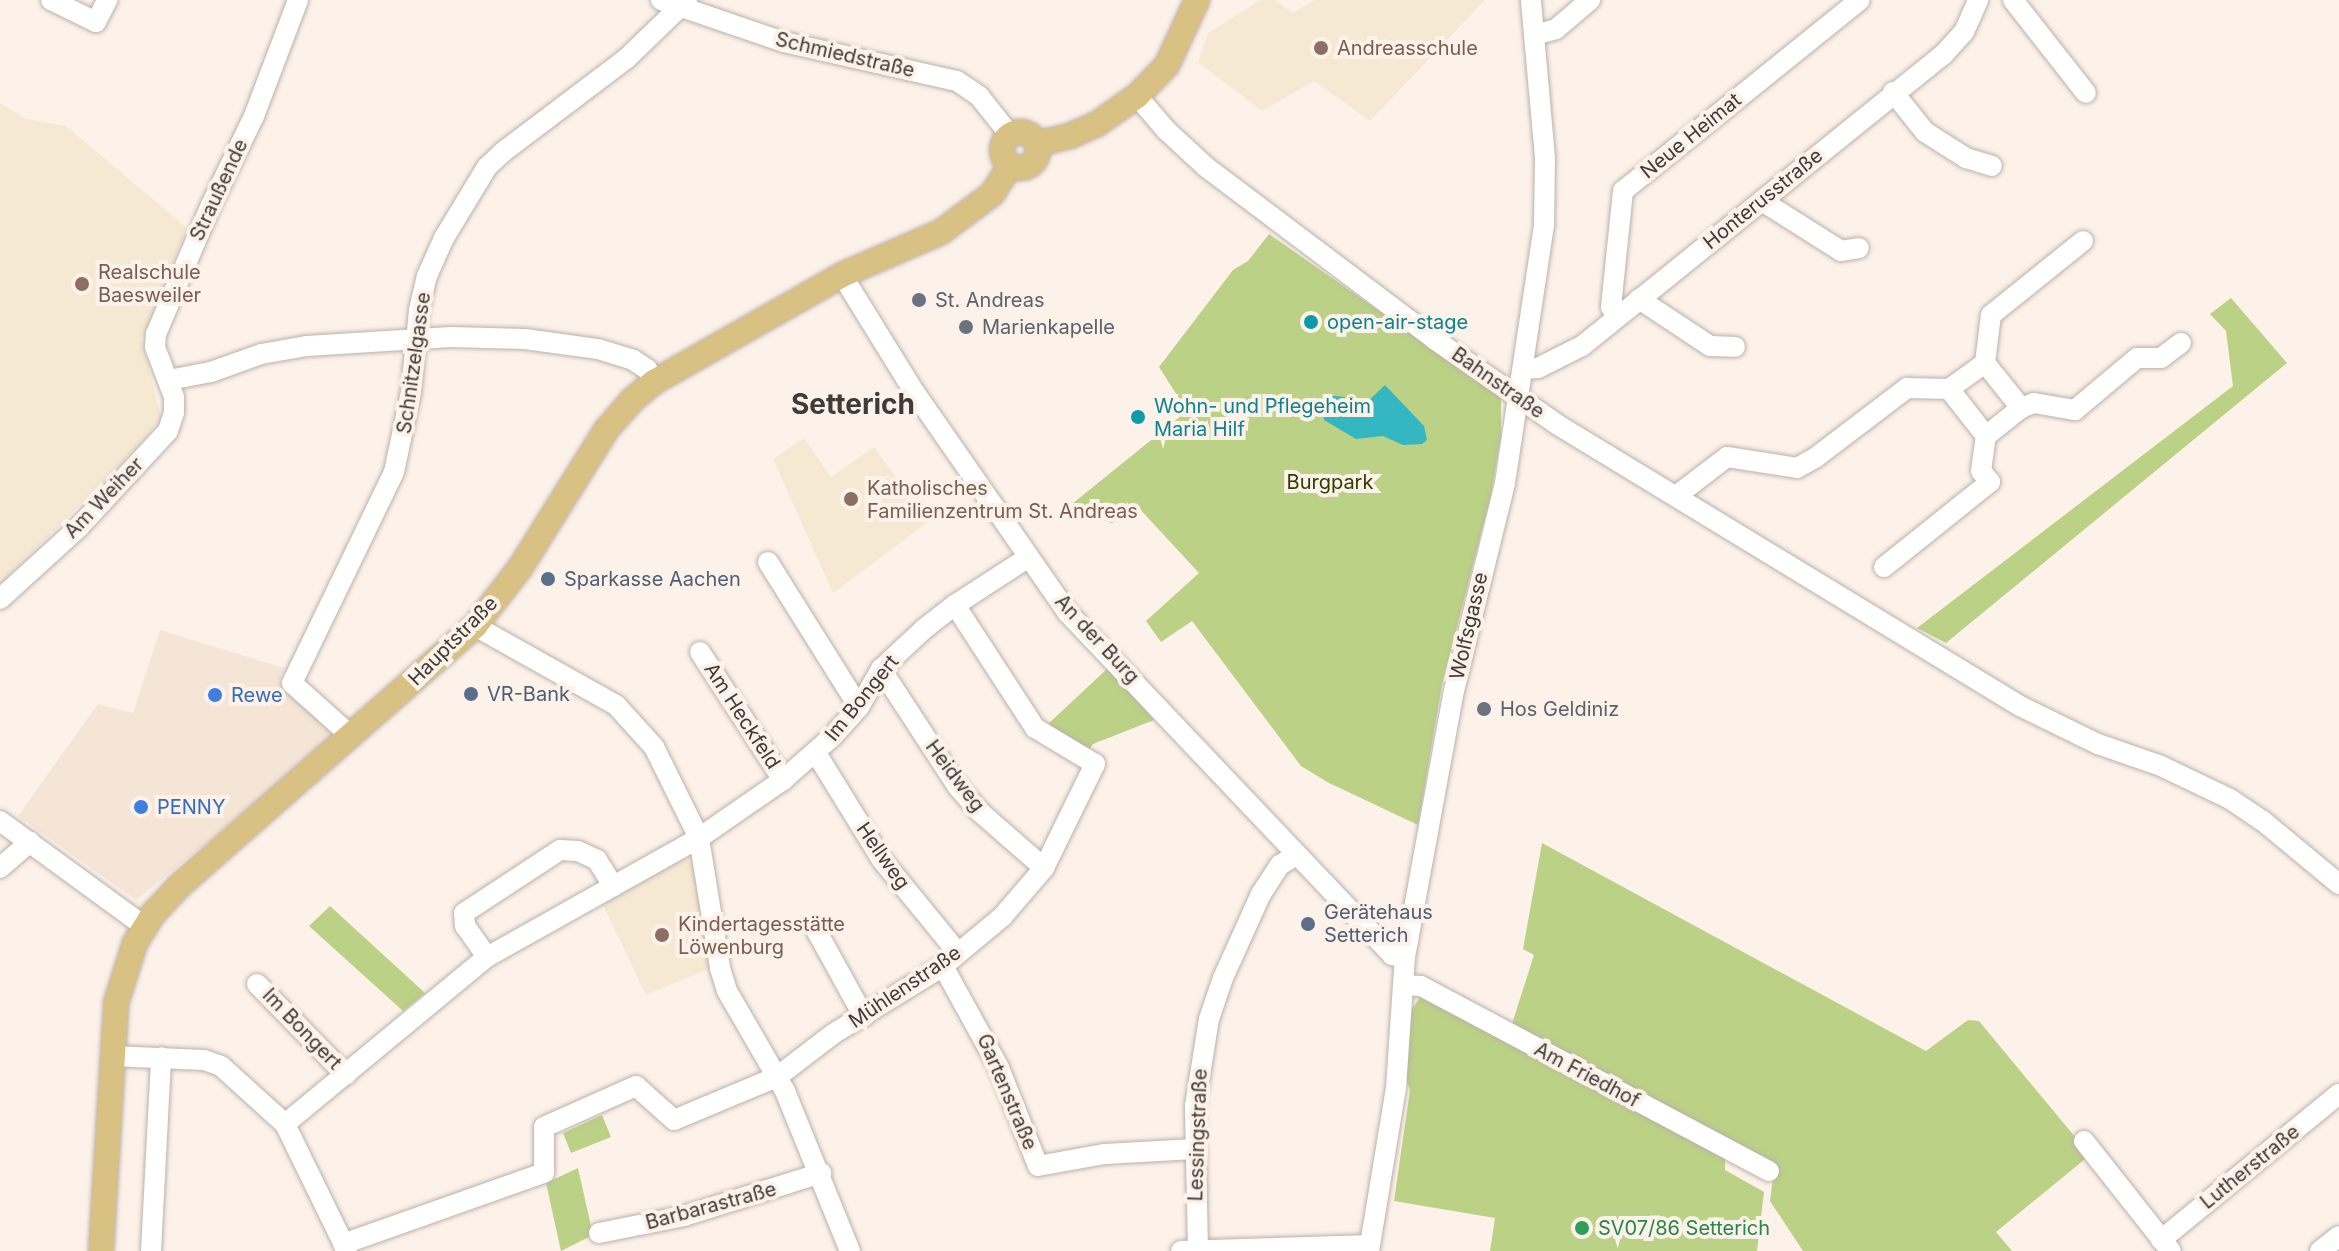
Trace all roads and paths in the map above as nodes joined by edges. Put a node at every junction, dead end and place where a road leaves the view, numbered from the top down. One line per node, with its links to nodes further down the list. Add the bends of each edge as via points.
1 (51, 0): 2 (street, via 96,22)
2 (107, 0)
3 (298, 0): 30 (street, Straußende, via 254,116 156,334 155,347)
4 (1197, 0): 14 (main road, via 1167,65)
5 (1531, 0): 11 (street, Wolfsgasse)
6 (1590, 0): 11 (street, via 1556,29)
7 (1860, 0): 24 (street, Neue Heimat, via 1623,191 1611,307)
8 (1978, 0): 12 (street, Honterusstraße, via 1964,32 1943,55)
9 (2013, 0): 13 (street)
10 (675, 2): 15 (street, Schmiedstraße, via 784,42 957,81 979,96); 25 (street, Schnitzelgasse, via 626,59 487,167 427,276)
11 (1534, 35): 29 (street, Wolfsgasse, via 1545,158 1544,224)
12 (1893, 92): 18 (street, via 1925,132 1966,158); 19 (street, Honterusstraße)
13 (2086, 93)
14 (1137, 96): 16 (main road, via 1097,124); 33 (street, Bahnstraße, via 1206,167)
15 (1010, 135): 16 (main road, via 1023,133); 17 (main road, via 1002,150)
16 (1037, 144): 17 (main road, via 1031,165)
17 (1010, 166): 22 (main road, Hauptstraße, via 992,194 941,232)
18 (1992, 166)
19 (1762, 201): 21 (street, via 1841,251); 23 (street, Honterusstraße)
20 (2083, 241): 28 (street, via 1991,315)
21 (1859, 248)
22 (842, 275): 31 (main road, Hauptstraße); 37 (street, An der Burg)
23 (1639, 299): 24 (street, Honterusstraße); 27 (street, via 1710,346)
24 (1618, 316): 29 (street, Honterusstraße, via 1582,346 1538,368)
25 (416, 338): 30 (street, via 292,349); 31 (street, via 525,339 598,349 633,360); 46 (street, Schnitzelgasse, via 409,406 394,472 292,683)
26 (2181, 343): 34 (street, via 2161,358 2137,358 2075,410 2034,403)
27 (1735, 347)
28 (1985, 363): 32 (street); 34 (street)
29 (1523, 369): 33 (street, Wolfsgasse)
30 (169, 380): 40 (street, Am Weiher, via 174,412 168,431 79,527)
31 (654, 382): 42 (main road, Hauptstraße, via 607,429 520,568)
32 (1949, 389): 35 (street); 36 (street, via 1907,388 1797,468 1727,457)
33 (1519, 399): 36 (street, Bahnstraße); 60 (street, Wolfsgasse, via 1505,483 1454,691)
34 (2021, 408): 35 (street)
35 (1986, 436): 39 (street, via 1981,471 1990,482)
36 (1676, 496): 55 (street, Bahnstraße, via 2057,726 2221,793)
37 (1027, 558): 41 (street, Im Bongert); 52 (street, An der Burg, via 1067,612)
38 (768, 562): 45 (street)
39 (1884, 567)
40 (0, 599)
41 (955, 605): 44 (street, Im Bongert); 54 (street, Mühlenstraße, via 1035,728 1095,764)
42 (475, 626): 46 (main road, Hauptstraße); 50 (street, via 616,705 654,747)
43 (700, 652): 48 (street, Am Heckfeld)
44 (881, 669): 45 (street, Im Bongert); 54 (street, Heidweg, via 958,787)
45 (859, 707): 47 (street, Im Bongert)
46 (351, 736): 57 (main road, Hauptstraße, via 179,886)
47 (816, 753): 48 (street, Im Bongert); 61 (street, Hellweg)
48 (783, 780): 50 (street, Im Bongert)
49 (0, 821): 51 (street)
50 (699, 838): 56 (street, Im Bongert); 68 (street, via 727,991)
51 (30, 842): 53 (street); 57 (street)
52 (1296, 855): 60 (street, An der Burg, via 1392,955); 72 (street, Lessingstraße, via 1280,865 1261,894 1223,978 1200,1059)
53 (0, 868)
54 (1044, 868): 61 (street, Mühlenstraße, via 1002,917)
55 (2339, 884)
56 (613, 886): 59 (street, Im Bongert); 59 (street, via 597,860 560,850 464,913 465,926)
57 (144, 926): 65 (main road, Hauptstraße, via 119,987)
58 (816, 930): 64 (street)
59 (487, 957): 67 (street, Im Bongert)
60 (1405, 957): 63 (street, Wolfsgasse)
61 (951, 960): 64 (street, Mühlenstraße); 72 (street, Gartenstraße, via 1038,1166 1105,1154)
62 (257, 984): 67 (street, Im Bongert)
63 (1404, 985): 73 (street, Am Friedhof, via 1421,986); 79 (street, Wolfsgasse, via 1396,1088)
64 (864, 1017): 68 (street, Mühlenstraße)
65 (112, 1056): 66 (street); 81 (main road, Hauptstraße)
66 (161, 1057): 70 (street, via 221,1066); 82 (street)
67 (346, 1075): 70 (street, Im Bongert)
68 (777, 1077): 74 (street); 78 (street, Mühlenstraße, via 674,1120 636,1086 544,1127 544,1173)
69 (2339, 1094): 77 (street, Lutherstraße)
70 (285, 1124): 78 (street)
71 (2084, 1141): 77 (street)
72 (1194, 1149): 80 (street, Lessingstraße)
73 (1769, 1171)
74 (821, 1173): 75 (street, Barbarastraße, via 684,1216); 83 (street)
75 (599, 1233)
76 (2339, 1236): 84 (street)
77 (2166, 1246)
78 (345, 1247)
79 (1370, 1248): 80 (street)
80 (1204, 1250)
81 (101, 1251)
82 (151, 1251)
83 (850, 1251)
84 (2320, 1251)

